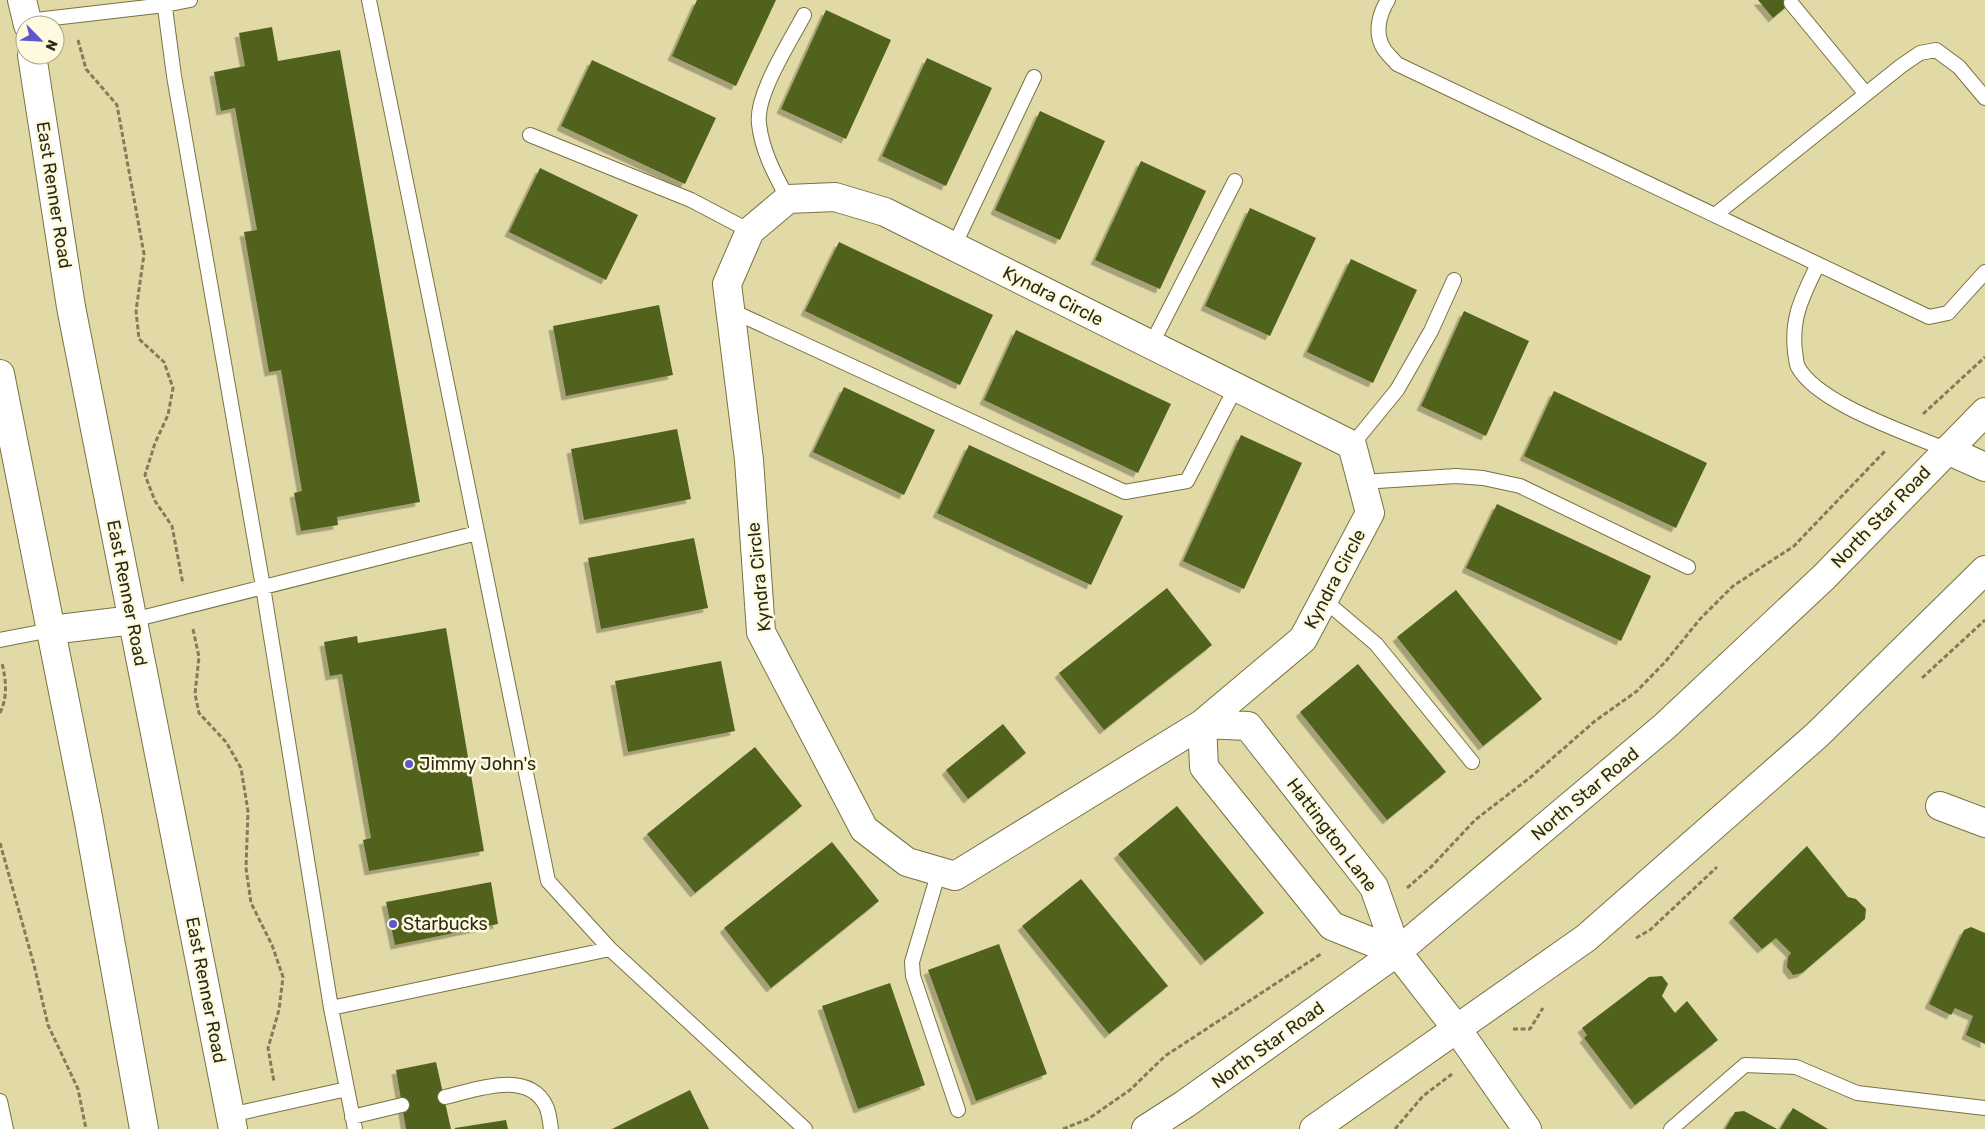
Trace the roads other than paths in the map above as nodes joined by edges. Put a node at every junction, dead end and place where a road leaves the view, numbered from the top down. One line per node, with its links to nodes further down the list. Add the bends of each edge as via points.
1 (190, 0): 4 (lane)
2 (369, 0): 30 (lane)
3 (1388, 0): 15 (lane, via 1380,11 1378,31 1383,48 1397,64)
4 (164, 3): 7 (lane); 33 (lane)
5 (1791, 3): 10 (lane)
6 (804, 15): 14 (lane, via 762,94 758,122 768,162)
7 (65, 16)
8 (34, 65): 35 (main road, East Renner Road, via 71,307)
9 (1034, 77): 17 (lane)
10 (1866, 94): 11 (lane, via 1920,53 1936,50 1959,67); 15 (lane)
11 (1985, 98)
12 (530, 135): 16 (lane, via 691,200)
13 (1235, 181): 22 (lane)
14 (788, 199): 16 (main road, Kyndra Circle); 17 (main road, Kyndra Circle, via 836,197 885,212)
15 (1715, 215): 18 (lane)
16 (750, 231): 21 (main road, Kyndra Circle, via 727,284)
17 (954, 246): 22 (main road, Kyndra Circle)
18 (1818, 264): 19 (lane, via 1929,317 1948,313); 27 (lane, via 1798,305 1794,335 1797,366 1813,386 1848,408)
19 (1985, 272)
20 (1454, 280): 26 (lane, via 1431,331 1397,390)
21 (730, 310): 24 (lane, via 1125,492 1187,481); 42 (main road, Kyndra Circle, via 749,460 761,632 864,829 906,862)
22 (1152, 345): 24 (main road, Kyndra Circle)
23 (0, 374): 36 (main road)
24 (1236, 388): 26 (main road, Kyndra Circle)
25 (1985, 412): 27 (main road, North Star Road)
26 (1352, 445): 29 (main road, Kyndra Circle)
27 (1947, 450): 28 (main road); 44 (main road, North Star Road, via 1824,577 1665,726)
28 (1985, 467)
29 (1362, 482): 31 (lane, via 1456,476 1520,486); 34 (main road, Kyndra Circle, via 1370,513)
30 (477, 533): 33 (lane); 43 (lane, via 548,881)
31 (1688, 567)
32 (1985, 570): 46 (main road, via 1817,735 1586,938)
33 (263, 586): 35 (lane); 45 (lane)
34 (1324, 600): 38 (main road, Kyndra Circle, via 1303,639); 39 (lane, via 1376,644)
35 (133, 620): 36 (main road); 53 (main road, East Renner Road)
36 (51, 630): 37 (lane); 56 (main road)
37 (0, 640)
38 (1202, 724): 42 (main road, Kyndra Circle, via 955,876); 44 (main road, via 1204,766 1332,926); 44 (main road, Hattington Lane, via 1248,726 1374,887)
39 (1472, 762)
40 (1940, 806): 41 (main road)
41 (1985, 823)
42 (939, 871): 52 (lane, via 912,962 913,976)
43 (610, 949): 45 (lane); 58 (lane)
44 (1397, 952): 46 (main road); 59 (main road, North Star Road)
45 (331, 1008): 47 (lane)
46 (1457, 1029): 60 (main road); 61 (main road)
47 (347, 1090): 53 (lane, via 278,1105); 54 (lane)
48 (444, 1096): 57 (lane, via 504,1084 520,1085 536,1093 546,1106)
49 (0, 1101): 55 (lane)
50 (402, 1105): 54 (lane)
51 (1985, 1108): 62 (lane, via 1857,1093 1796,1067 1745,1065)
52 (958, 1110)
53 (232, 1122)
54 (354, 1123)
55 (6, 1129)
56 (144, 1129)
57 (551, 1129)
58 (804, 1129)
59 (1146, 1129)
60 (1314, 1129)
61 (1527, 1129)
62 (1672, 1129)

